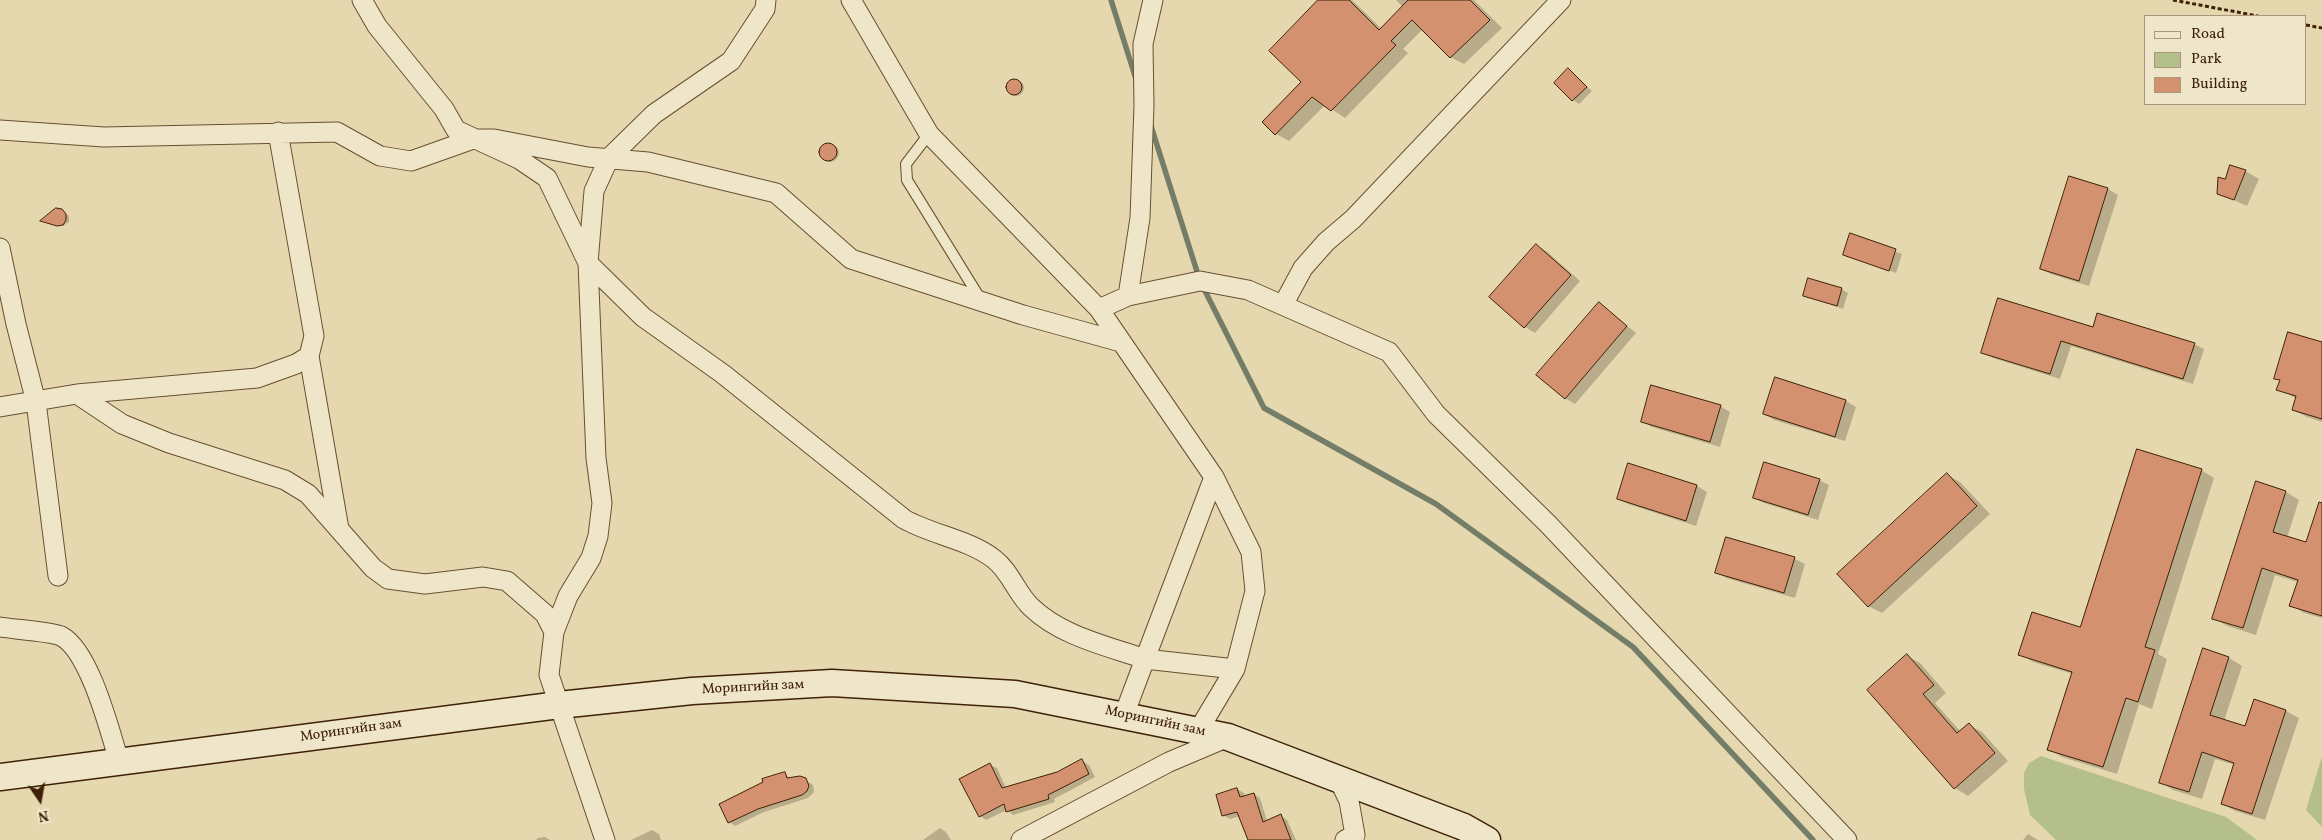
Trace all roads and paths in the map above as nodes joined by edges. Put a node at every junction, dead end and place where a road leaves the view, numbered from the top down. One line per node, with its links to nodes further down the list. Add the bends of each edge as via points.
1 (362, 0): 13 (street, via 377,26 444,109 456,130)
2 (766, 0): 14 (street, via 765,9 730,61 654,114)
3 (851, 0): 12 (street)
4 (1153, 0): 17 (street, via 1143,44 1140,218)
5 (1561, 0): 19 (street, via 1353,219 1326,242 1303,268)
6 (2173, 0): 7 (path)
7 (2253, 15)
8 (2307, 25): 9 (path)
9 (2322, 28)
10 (0, 130): 11 (street, via 104,137)
11 (278, 132): 13 (street, via 337,132 380,156 411,161); 22 (street, via 314,336)
12 (929, 134): 18 (lane, via 906,164 907,180); 20 (street)
13 (473, 139): 14 (street, via 494,139); 16 (street, via 518,159 547,178)
14 (609, 158): 16 (street, via 594,191); 18 (street, via 648,162 776,193 851,259)
15 (0, 248): 24 (street)
16 (588, 263): 30 (street, via 595,430 602,503 598,536 591,558 568,596); 31 (street, via 643,317 723,374 904,519 922,529 978,549 996,560 1031,607 1062,629)
17 (1128, 296): 19 (street, via 1200,281 1248,290); 20 (street)
18 (981, 300): 21 (street)
19 (1283, 305): 44 (street, via 1389,352 1436,414 1548,524)
20 (1099, 309): 21 (street)
21 (1121, 342): 26 (street)
22 (309, 356): 23 (street, via 257,378); 27 (street)
23 (77, 394): 24 (street); 27 (street, via 130,428 285,480 308,494)
24 (36, 402): 25 (street); 28 (street)
25 (0, 407)
26 (1214, 477): 31 (street); 32 (street, via 1251,552 1255,591)
27 (340, 530): 30 (street, via 373,568 388,579 425,584 483,577 507,581 545,614)
28 (58, 576)
29 (0, 627): 37 (street, via 61,636 75,649 98,692)
30 (554, 632): 33 (street, via 549,675)
31 (1145, 659): 32 (street); 34 (street)
32 (1235, 669): 35 (street)
33 (559, 705): 34 (main road, Морингийн зам, via 692,691 832,683 1015,694); 37 (main road, Морингийн зам); 40 (street)
34 (1124, 715): 35 (main road, Морингийн зам)
35 (1198, 731): 36 (main road, Морингийн зам)
36 (1228, 737): 39 (main road, Морингийн зам); 41 (street, via 1168,762)
37 (119, 761): 38 (main road, Морингийн зам)
38 (0, 777)
39 (1339, 780): 42 (street, via 1349,801 1355,835); 43 (main road, Морингийн зам, via 1464,827)
40 (605, 840)
41 (1021, 840)
42 (1345, 840)
43 (1487, 840)
44 (1847, 840)

